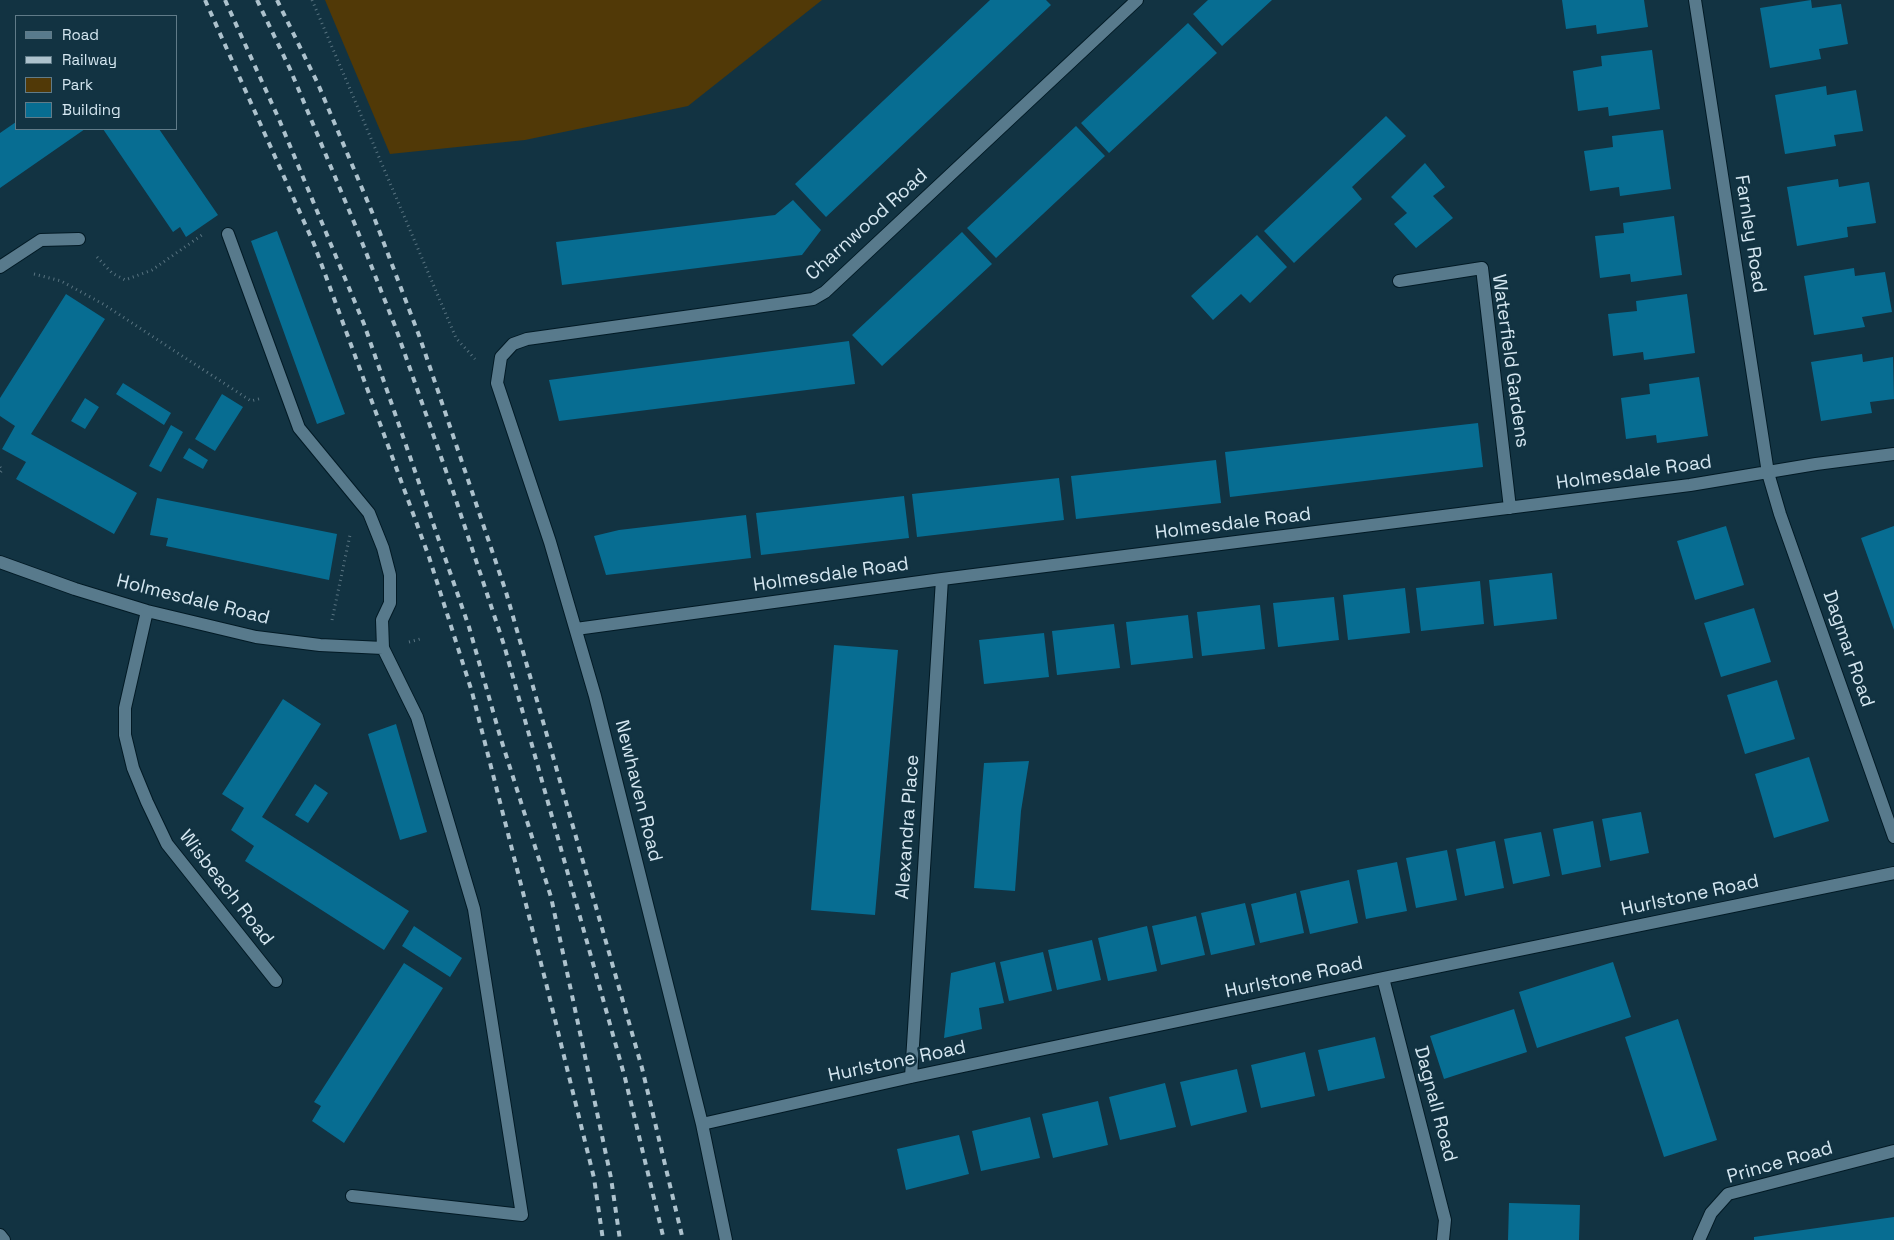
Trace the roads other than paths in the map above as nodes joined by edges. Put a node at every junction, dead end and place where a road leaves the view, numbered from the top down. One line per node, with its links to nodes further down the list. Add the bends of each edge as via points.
1 (1137, 0): 7 (street, Charnwood Road, via 825,292 813,299 527,339 513,344)
2 (1694, 0): 9 (street, Farnley Road)
3 (228, 234): 15 (street, via 299,428 369,513 384,548 390,575 390,603 382,620)
4 (79, 238): 5 (street, via 41,240)
5 (1, 267)
6 (1399, 281): 10 (street, Waterfield Gardens, via 1482,268)
7 (501, 357): 14 (street, Newhaven Road, via 497,383)
8 (1894, 454): 9 (street, Holmesdale Road)
9 (1768, 473): 10 (street, Holmesdale Road); 16 (street, Dagmar Road)
10 (1510, 508): 12 (street, Holmesdale Road)
11 (0, 562): 13 (street, Holmesdale Road)
12 (942, 579): 14 (street, Holmesdale Road); 20 (street, Alexandra Place)
13 (147, 611): 15 (street, Holmesdale Road, via 256,637); 19 (street, Wisbeach Road, via 125,708 125,735 133,768 167,844)
14 (576, 629): 21 (street, Newhaven Road)
15 (383, 648): 23 (street, via 417,717 474,909 522,1215)
16 (1894, 837)
17 (1894, 873): 18 (street, Hurlstone Road)
18 (1382, 978): 20 (street, Hurlstone Road); 27 (street, Dagnall Road, via 1445,1220)
19 (276, 981)
20 (911, 1077): 21 (street, Hurlstone Road)
21 (702, 1124): 26 (street, Newhaven Road)
22 (1894, 1151): 28 (street, Prince Road, via 1728,1194 1711,1213)
23 (352, 1196)
24 (0, 1235): 25 (street)
25 (4, 1240)
26 (726, 1240)
27 (1443, 1240)
28 (1699, 1240)

